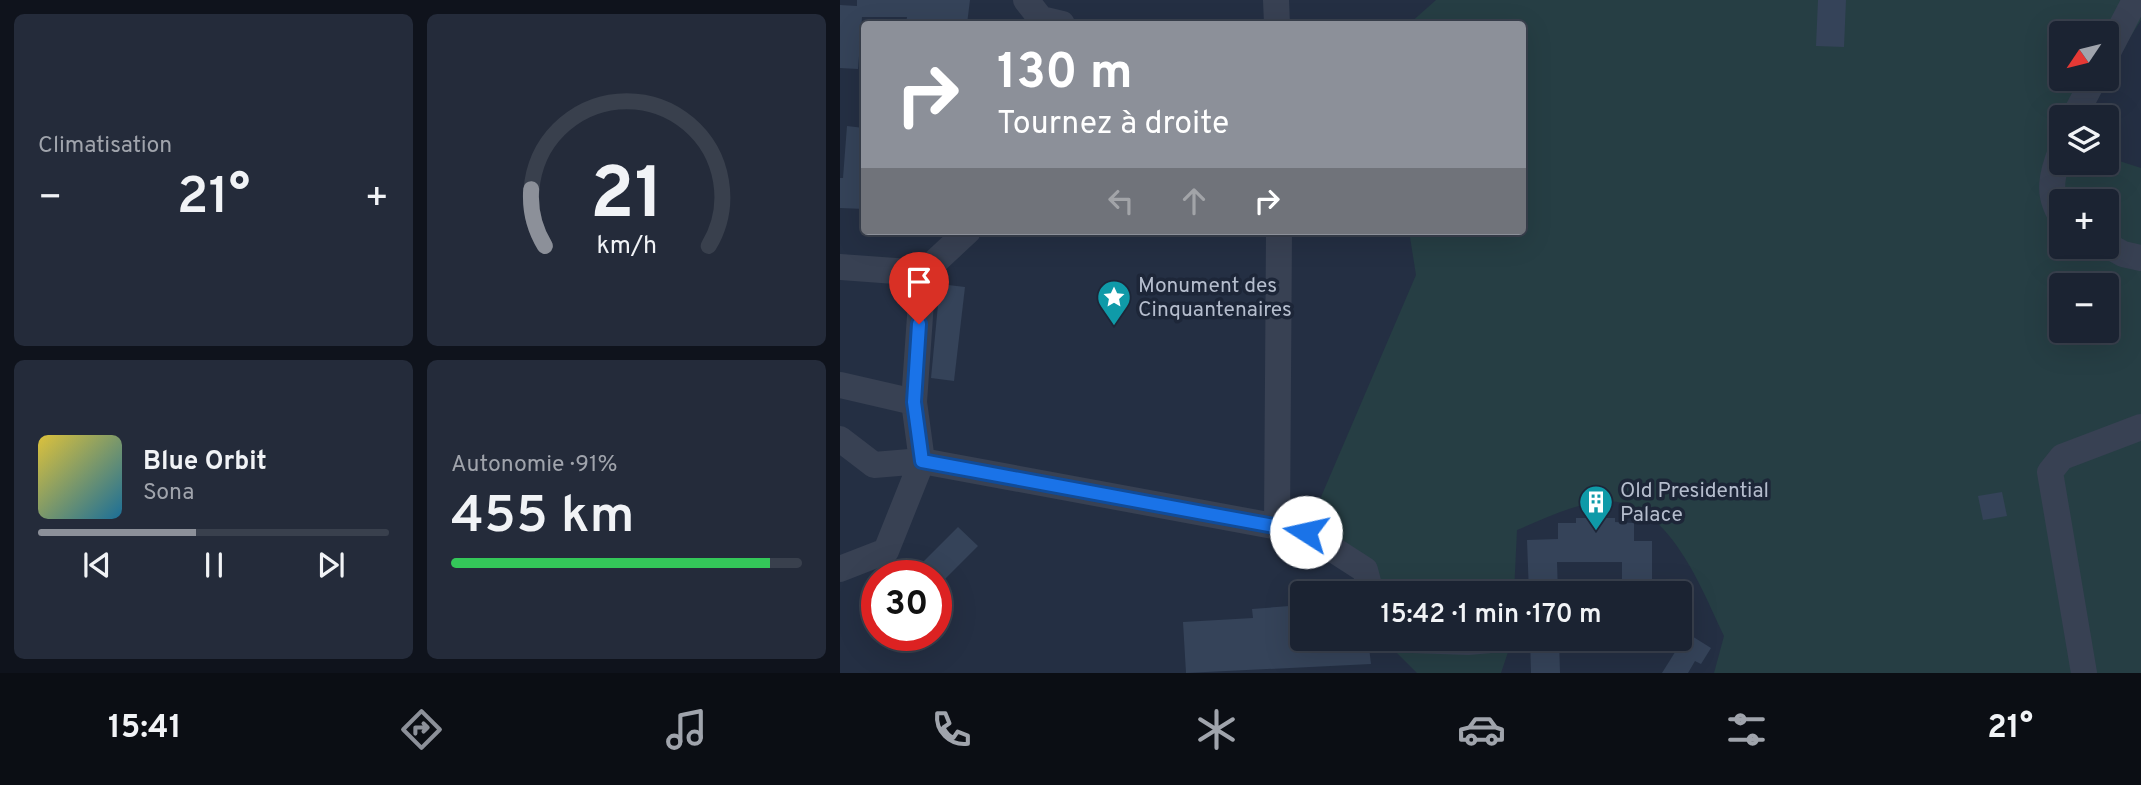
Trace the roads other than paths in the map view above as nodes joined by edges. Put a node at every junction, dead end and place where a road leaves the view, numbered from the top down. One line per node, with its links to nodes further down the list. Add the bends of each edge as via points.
1 (1026, 0): 4 (street, via 1041,19)
2 (1276, 0): 5 (street)
3 (2135, 0): 6 (street)
4 (1049, 21)
5 (1276, 21)
6 (2119, 31)
7 (964, 235): 12 (street)
8 (1279, 235): 18 (street)
9 (2119, 252): 10 (street)
10 (2141, 258)
11 (840, 267): 12 (street)
12 (923, 273): 14 (street)
13 (840, 385): 14 (street)
14 (914, 402): 17 (street)
15 (2141, 427): 21 (street, via 2062,457 2049,472)
16 (840, 439): 17 (street, via 874,465)
17 (922, 461): 18 (street); 19 (street, via 886,551)
18 (1277, 526): 20 (street, via 1306,532 1365,570)
19 (840, 569)
20 (1368, 581)
21 (2084, 673)

